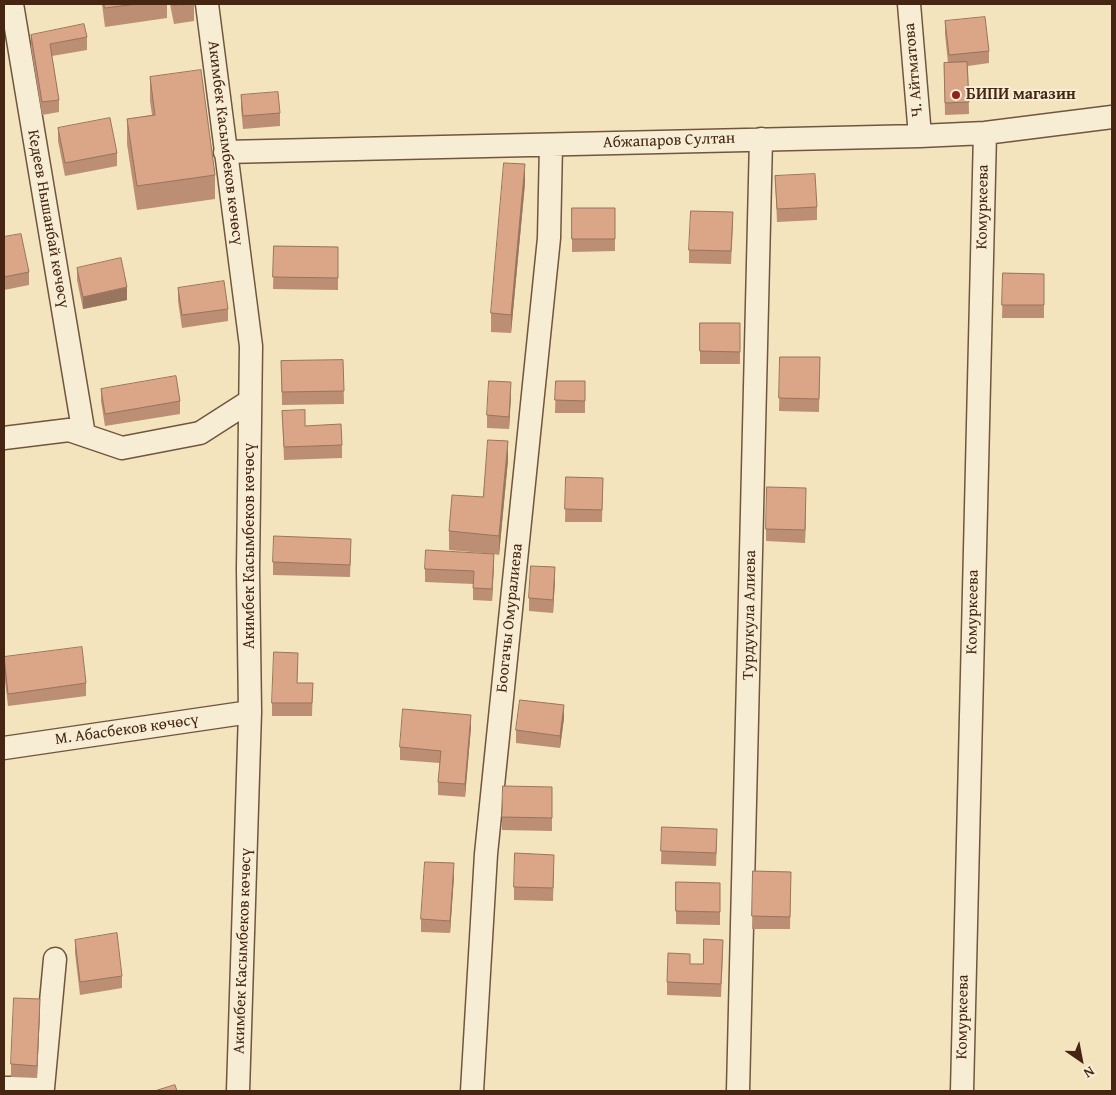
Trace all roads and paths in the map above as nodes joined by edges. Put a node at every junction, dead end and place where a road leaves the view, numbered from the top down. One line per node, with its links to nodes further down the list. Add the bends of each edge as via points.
1 (12, 4): 11 (street, Кедеев Нышанбай көчөсү)
2 (207, 4): 9 (street, Акимбек Касымбеков көчөсү)
3 (908, 4): 6 (street, Ч. Айтматова)
4 (1112, 117): 5 (street, Абжапаров Султан)
5 (985, 133): 6 (street, Абжапаров Султан); 20 (street, Комуркеева)
6 (920, 136): 7 (street, Абжапаров Султан)
7 (761, 139): 8 (street, Абжапаров Султан); 19 (street, Турдукула Алиева)
8 (551, 145): 9 (street, Абжапаров Султан); 18 (street, Боогачы Омуралиева, via 548,238 486,854)
9 (225, 152): 10 (street, Акимбек Касымбеков көчөсү, via 251,346)
10 (250, 401): 11 (street, via 200,433 122,448); 13 (street, Акимбек Касымбеков көчөсү)
11 (84, 435): 12 (street, via 69,430)
12 (4, 438)
13 (250, 712): 14 (street, М. Абасбеков көчөсү); 17 (street, Акимбек Касымбеков көчөсү)
14 (4, 748)
15 (55, 959): 16 (street, via 43,1088)
16 (4, 1088)
17 (238, 1091)
18 (472, 1091)
19 (738, 1091)
20 (962, 1091)

